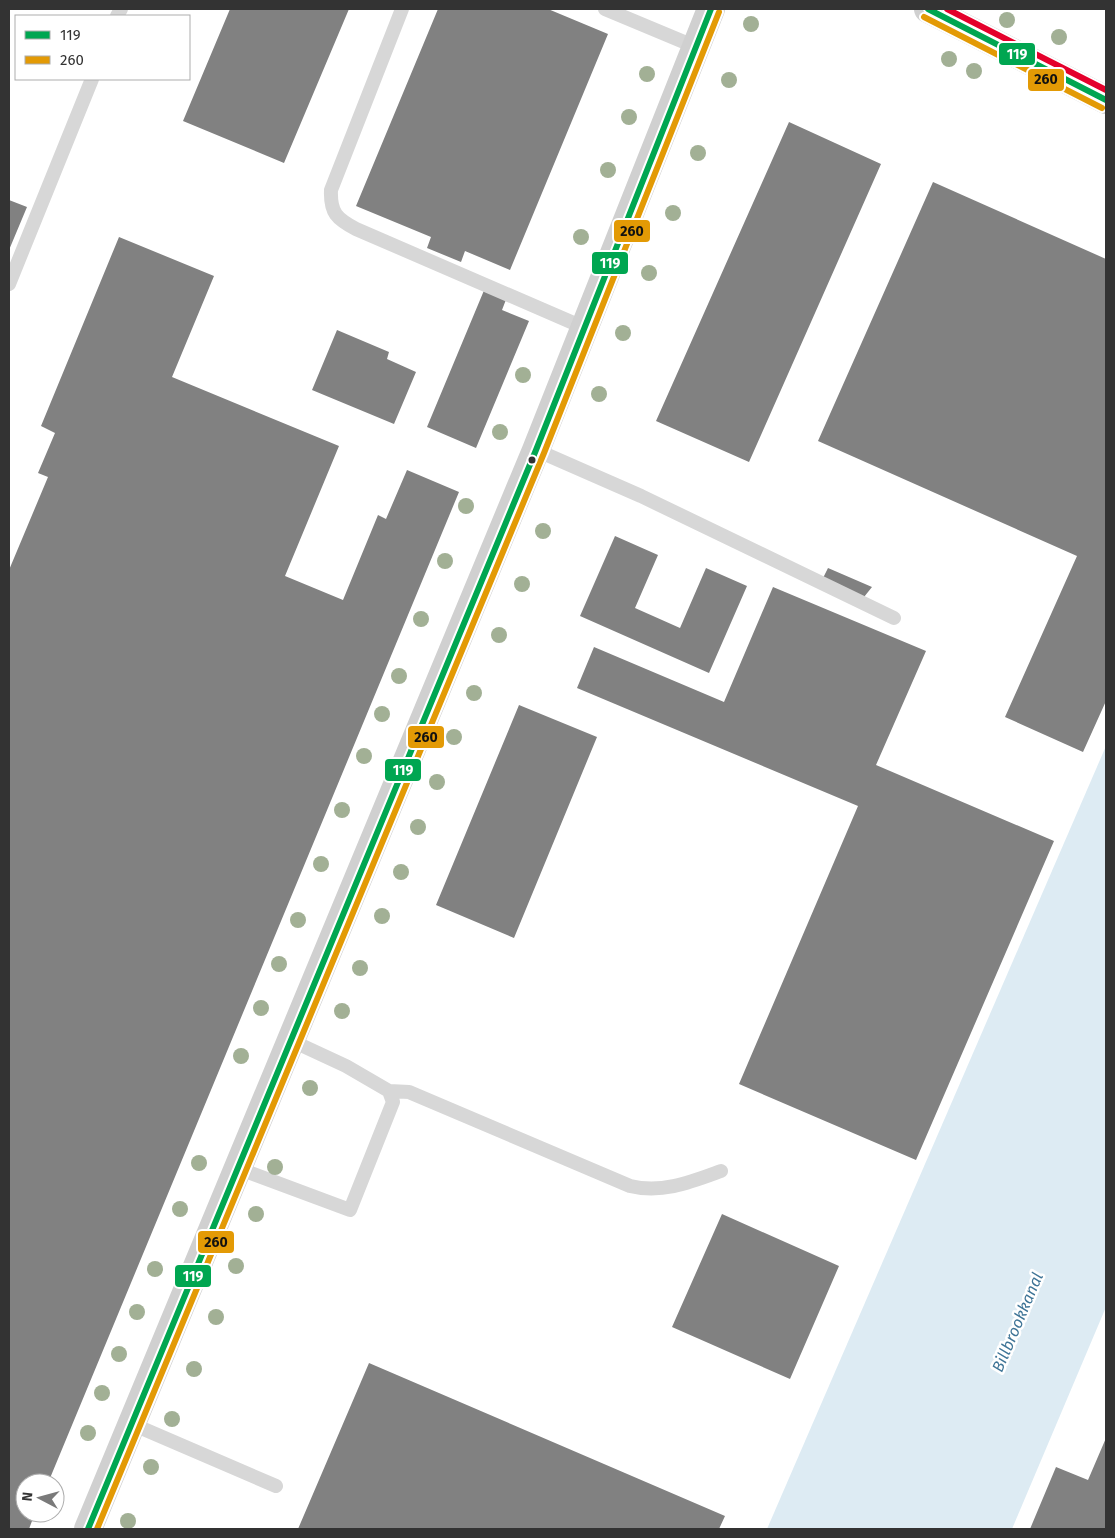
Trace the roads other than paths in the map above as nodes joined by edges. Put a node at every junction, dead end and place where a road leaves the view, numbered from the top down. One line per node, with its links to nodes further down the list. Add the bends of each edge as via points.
1 (402, 9): 9 (lane, via 332,190 331,203 336,215 356,229)
2 (605, 9): 5 (lane)
3 (711, 9): 5 (main road)
4 (928, 9): 7 (main road)
5 (696, 47): 9 (main road)
6 (92, 80): 8 (lane)
7 (1106, 100)
8 (9, 284)
9 (585, 328): 10 (main road)
10 (536, 450): 11 (lane, via 641,496); 12 (main road)
11 (894, 618)
12 (290, 1040): 13 (lane, via 346,1066); 14 (main road)
13 (389, 1091): 14 (lane, via 393,1102 350,1210); 15 (lane, via 409,1092 630,1186 662,1189)
14 (237, 1168): 16 (main road)
15 (721, 1171)
16 (132, 1424): 17 (lane); 18 (main road)
17 (276, 1486)
18 (88, 1529)

